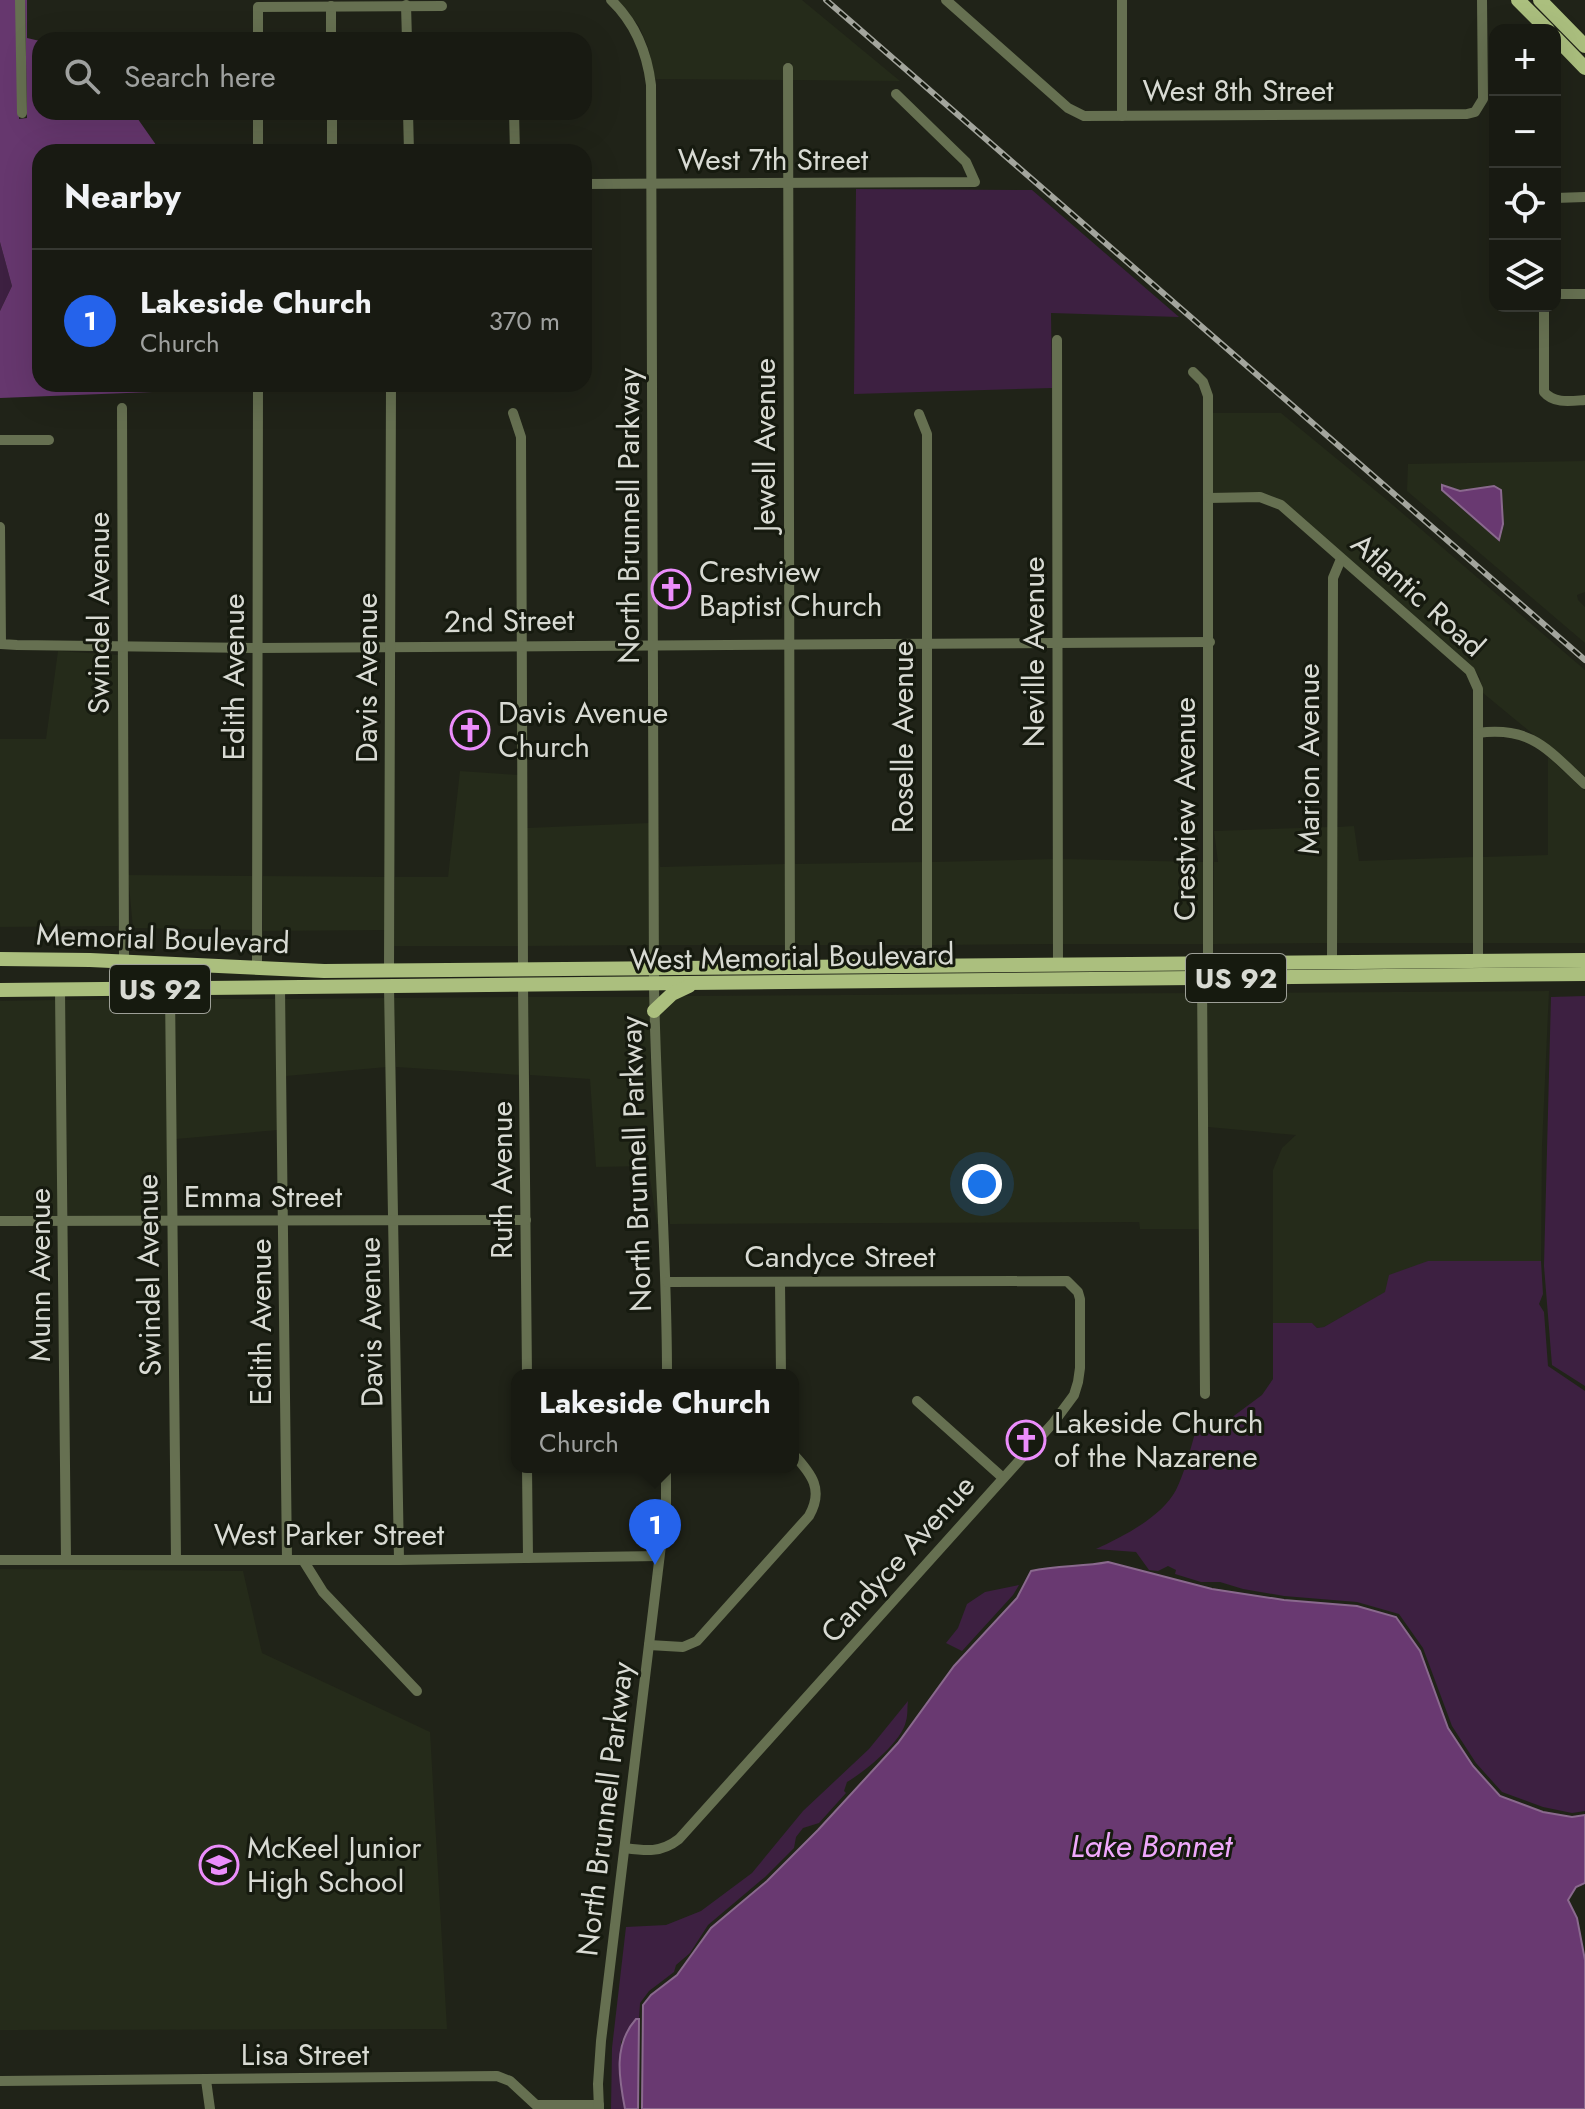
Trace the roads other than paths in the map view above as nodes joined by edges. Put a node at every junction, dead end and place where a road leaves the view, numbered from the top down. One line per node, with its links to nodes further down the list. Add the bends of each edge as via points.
1 (20, 0): 22 (street)
2 (611, 0): 33 (street, North Brunnell Parkway, via 635,30 649,69)
3 (946, 0): 23 (street, West 8th Street, via 1076,114)
4 (1122, 0): 23 (street)
5 (1482, 0): 23 (street, West 8th Street, via 1483,99 1475,112)
6 (1518, 0): 12 (main road)
7 (1531, 0): 13 (main road, via 1558,27)
8 (1540, 0): 13 (main road)
9 (406, 5): 10 (street); 11 (street); 16 (street)
10 (331, 6): 14 (street, via 258,7); 15 (street)
11 (442, 6)
12 (1542, 24)
13 (1570, 31): 18 (main road)
14 (258, 32)
15 (331, 32)
16 (407, 32)
17 (1561, 43): 20 (main road)
18 (1585, 46)
19 (788, 68): 34 (street, Jewell Avenue)
20 (1585, 68)
21 (896, 94): 34 (street, West 7th Street, via 966,162 975,182)
22 (22, 113)
23 (1122, 116)
24 (258, 120): 28 (street)
25 (332, 120): 29 (street)
26 (408, 120): 30 (street)
27 (514, 120): 31 (street)
28 (258, 144)
29 (332, 144)
30 (409, 144)
31 (515, 144)
32 (592, 184): 33 (street, West 7th Street)
33 (651, 184): 34 (street, West 7th Street); 59 (street, North Brunnell Parkway)
34 (788, 184): 54 (street, Jewell Avenue)
35 (1585, 197): 36 (street)
36 (1561, 198)
37 (1561, 294): 38 (street)
38 (1585, 294)
39 (1544, 312): 44 (street, via 1544,392 1558,401)
40 (1057, 340): 56 (street, Neville Avenue)
41 (1193, 372): 50 (street, Crestview Avenue, via 1208,396)
42 (258, 392): 62 (street, Edith Avenue)
43 (391, 392): 61 (street, Davis Avenue)
44 (1585, 400)
45 (122, 408): 60 (street, Swindel Avenue)
46 (513, 413): 58 (street, via 521,437)
47 (919, 414): 55 (street, Roselle Avenue, via 927,434)
48 (0, 440): 49 (street)
49 (49, 440)
50 (1208, 498): 52 (street, Atlantic Road, via 1270,499); 53 (street, Crestview Avenue)
51 (0, 527): 57 (street)
52 (1341, 559): 63 (street, Atlantic Road, via 1470,671 1478,689); 68 (street, Marion Avenue, via 1333,578)
53 (1210, 642): 56 (street, 2nd Street); 69 (street, Crestview Avenue)
54 (790, 643): 55 (street, 2nd Street); 59 (street, 2nd Street); 74 (street, Jewell Avenue)
55 (927, 643): 56 (street, 2nd Street); 70 (street, Roselle Avenue)
56 (1058, 643): 72 (street, Neville Avenue)
57 (1, 644): 60 (street, 2nd Street)
58 (522, 644): 59 (street, 2nd Street); 61 (street, 2nd Street); 77 (street)
59 (652, 644): 75 (street, North Brunnell Parkway)
60 (124, 646): 62 (street, 2nd Street); 67 (street, Swindel Avenue)
61 (391, 647): 62 (street, 2nd Street); 79 (street, Davis Avenue)
62 (258, 648): 76 (street, Edith Avenue)
63 (1478, 733): 64 (street, via 1499,730 1527,737); 66 (street, Atlantic Road)
64 (1585, 784)
65 (0, 959): 67 (main road, Memorial Boulevard / US 92)
66 (1478, 961): 68 (main road, West Memorial Boulevard / US 92); 73 (main road, West Memorial Boulevard / US 92); 81 (main road, via 1460,968 1355,971)
67 (124, 962): 76 (main road, Memorial Boulevard / US 92)
68 (1332, 962): 69 (main road, West Memorial Boulevard / US 92)
69 (1208, 963): 72 (main road, West Memorial Boulevard / US 92); 82 (street, Crestview Avenue)
70 (927, 964): 71 (main road, West Memorial Boulevard / US 92); 74 (main road, West Memorial Boulevard / US 92); 83 (main road)
71 (963, 964): 72 (main road, West Memorial Boulevard / US 92); 84 (main road)
72 (1058, 964)
73 (1584, 965): 81 (main road, West Memorial Boulevard / US 92, via 1496,967 1477,976)
74 (790, 966): 75 (main road, West Memorial Boulevard / US 92)
75 (654, 967): 77 (main road, West Memorial Boulevard / US 92); 86 (street, North Brunnell Parkway)
76 (257, 969): 78 (main road, Memorial Boulevard / US 92)
77 (523, 969): 80 (main road, West Memorial Boulevard / US 92)
78 (324, 971): 79 (main road, West Memorial Boulevard / US 92)
79 (389, 971): 80 (main road, West Memorial Boulevard / US 92); 88 (main road)
80 (417, 971): 89 (main road)
81 (1337, 977): 82 (main road, West Memorial Boulevard / US 92)
82 (1202, 978): 84 (main road, West Memorial Boulevard / US 92); 107 (street, Crestview Avenue)
83 (887, 981): 84 (main road, West Memorial Boulevard / US 92); 87 (main road, West Memorial Boulevard / US 92)
84 (925, 981)
85 (523, 985): 86 (main road, West Memorial Boulevard / US 92); 89 (main road, West Memorial Boulevard / US 92); 95 (street, Ruth Avenue)
86 (654, 985): 87 (main road, West Memorial Boulevard / US 92); 94 (street, North Brunnell Parkway)
87 (694, 985): 94 (main road, via 672,994)
88 (360, 987): 89 (main road, West Memorial Boulevard / US 92); 90 (main road, West Memorial Boulevard / US 92)
89 (389, 987): 98 (street, Davis Avenue)
90 (280, 988): 91 (main road, West Memorial Boulevard / US 92); 100 (street, Edith Avenue)
91 (170, 989): 93 (main road, West Memorial Boulevard / US 92); 99 (street, Swindel Avenue)
92 (0, 990): 93 (main road, West Memorial Boulevard / US 92)
93 (60, 990): 97 (street, Munn Avenue)
94 (654, 1011): 102 (street, North Brunnell Parkway)
95 (526, 1220): 98 (street, Emma Street); 104 (street, Ruth Avenue)
96 (0, 1221): 97 (street, Emma Street)
97 (64, 1221): 99 (street, Emma Street); 116 (street, Munn Avenue)
98 (394, 1221): 100 (street, Emma Street); 120 (street, Davis Avenue)
99 (173, 1222): 100 (street, Emma Street); 117 (street, Swindel Avenue)
100 (284, 1222): 118 (street, Edith Avenue)
101 (1014, 1280): 103 (street, Candyce Street); 112 (street, Candyce Avenue, via 1074,1285 1080,1299 1080,1368 1074,1395)
102 (667, 1282): 103 (street, Candyce Street); 105 (street, North Brunnell Parkway)
103 (780, 1282): 106 (street)
104 (527, 1369)
105 (667, 1369)
106 (781, 1369)
107 (1205, 1394)
108 (917, 1401): 112 (street)
109 (799, 1460): 121 (street, via 815,1483 817,1495 809,1516 697,1641 683,1647)
110 (527, 1473): 114 (street)
111 (666, 1473): 113 (street, North Brunnell Parkway)
112 (1002, 1477): 123 (street, Candyce Avenue, via 679,1839 657,1851)
113 (659, 1556): 114 (street, West Parker Street); 121 (street, North Brunnell Parkway)
114 (528, 1558): 120 (street, West Parker Street)
115 (0, 1560): 116 (street, West Parker Street)
116 (66, 1560): 117 (street, West Parker Street)
117 (176, 1560): 118 (street, West Parker Street)
118 (287, 1560): 119 (street, West Parker Street)
119 (303, 1560): 120 (street, West Parker Street); 122 (street, via 323,1592)
120 (399, 1560)
121 (649, 1645): 123 (street, North Brunnell Parkway)
122 (417, 1691)
123 (625, 1848): 127 (street, North Brunnell Parkway, via 601,2041)
124 (206, 2080): 125 (street, Lisa Street); 126 (street, Lisa Street, via 497,2076 510,2081); 128 (street)
125 (0, 2081)
126 (534, 2107): 127 (street, Lisa Street)
127 (599, 2107)
128 (210, 2109)

